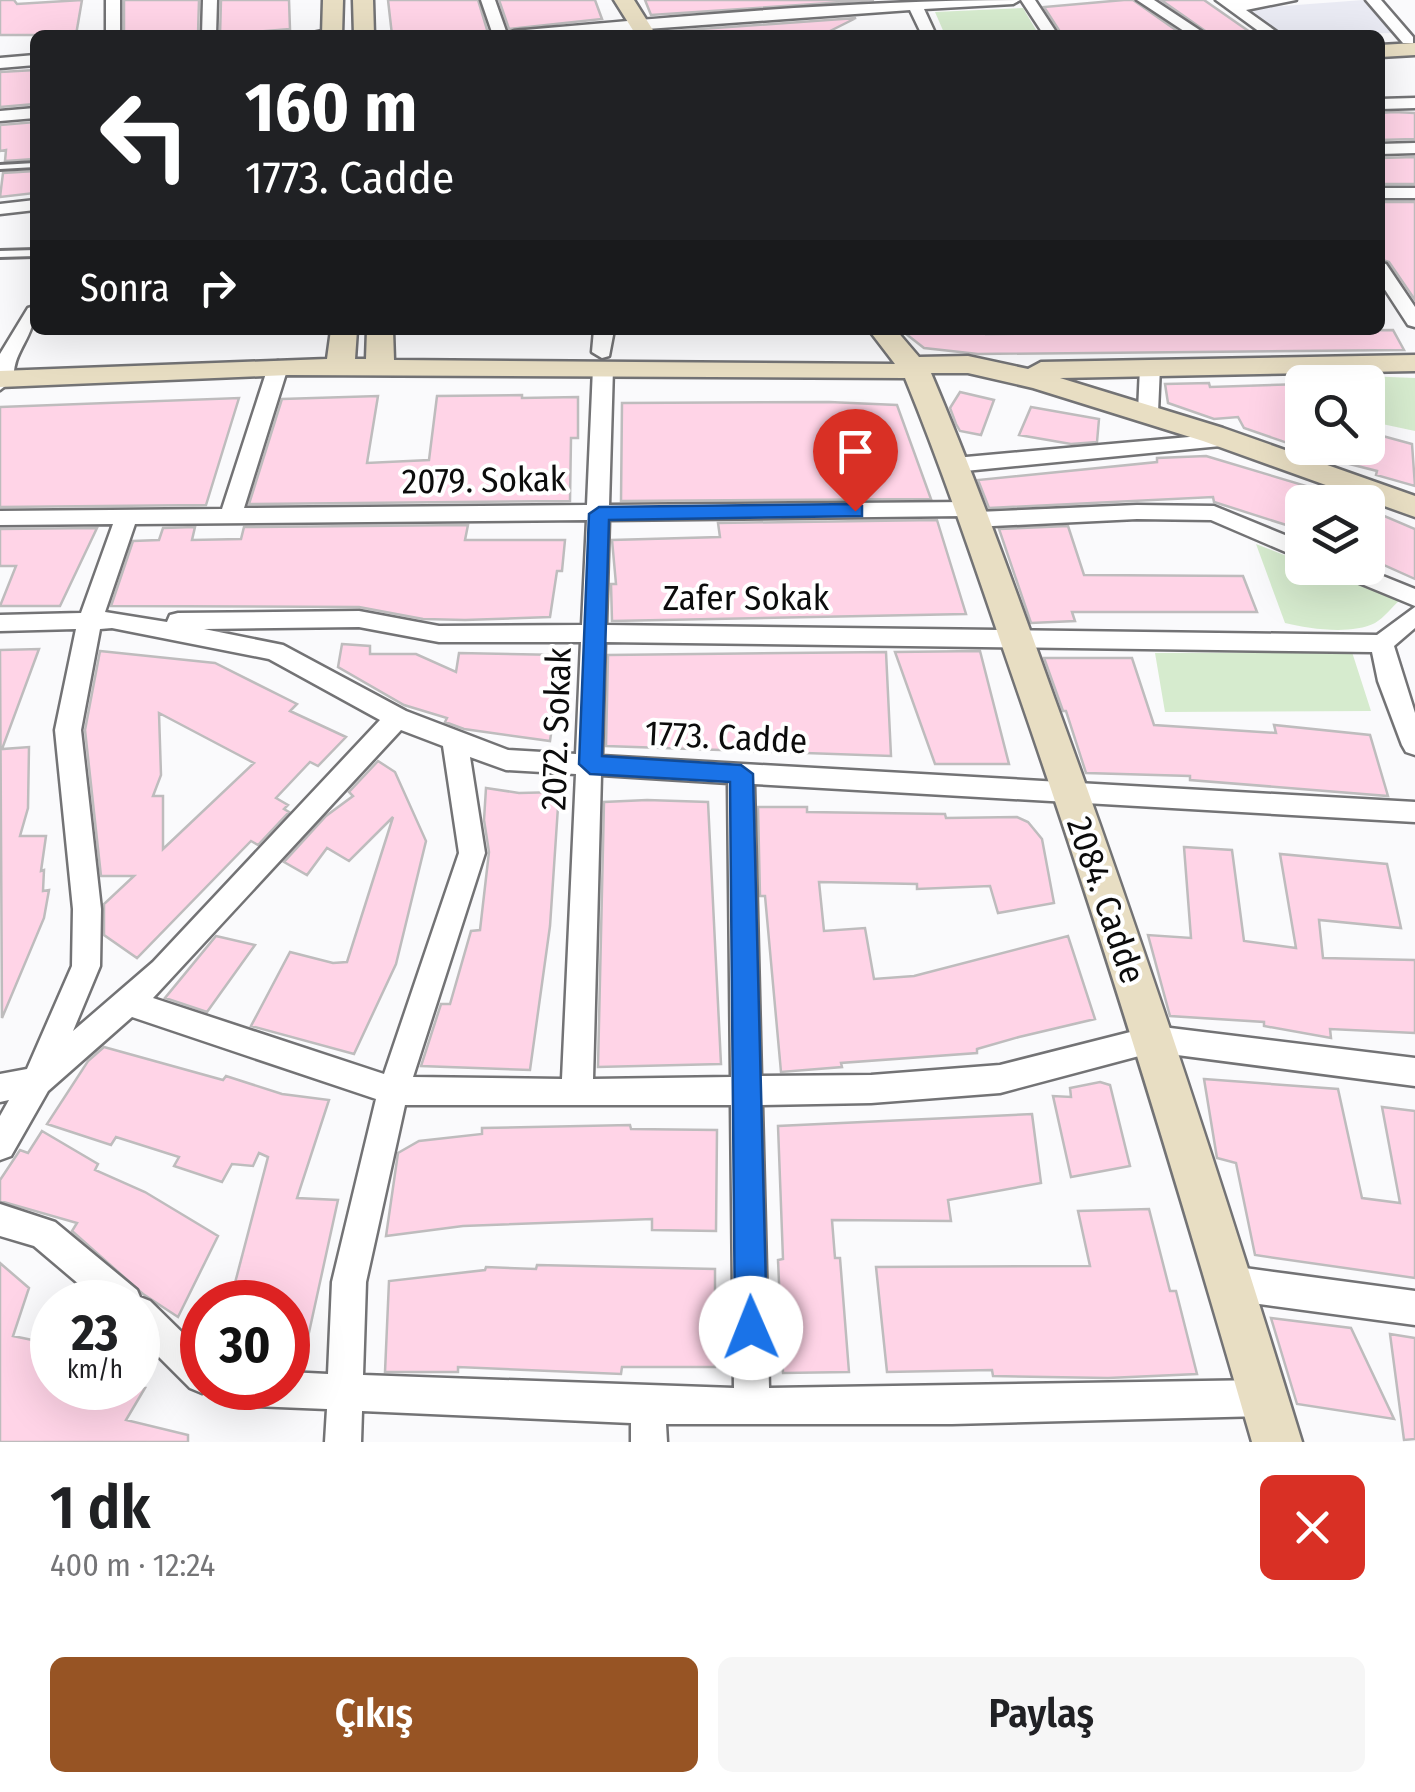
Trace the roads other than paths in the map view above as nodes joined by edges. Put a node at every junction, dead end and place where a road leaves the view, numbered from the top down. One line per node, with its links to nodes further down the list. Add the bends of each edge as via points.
1 (113, 0): 15 (street)
2 (210, 0): 16 (street)
3 (333, 0): 17 (street)
4 (363, 0): 18 (street)
5 (488, 0): 19 (street)
6 (624, 0): 20 (street)
7 (1013, 0): 12 (street)
8 (1028, 0): 22 (street)
9 (1144, 0): 23 (street)
10 (1289, 0): 13 (street)
11 (1373, 0): 26 (street)
12 (913, 3): 14 (street); 21 (street)
13 (1228, 3): 24 (street)
14 (740, 8): 20 (street)
15 (113, 30)
16 (209, 30)
17 (325, 30)
18 (364, 30)
19 (498, 30)
20 (642, 30)
21 (926, 30)
22 (1048, 30)
23 (1192, 30)
24 (1267, 30)
25 (1385, 42): 26 (street)
26 (1413, 45): 27 (street)
27 (1385, 50)
28 (30, 60): 29 (street)
29 (0, 63)
30 (1415, 103): 31 (street)
31 (1385, 104)
32 (30, 113): 33 (street)
33 (0, 116)
34 (1415, 148): 35 (street)
35 (1385, 149)
36 (30, 165): 37 (lane)
37 (0, 168)
38 (1385, 193): 39 (street)
39 (1415, 193)
40 (30, 206): 41 (street)
41 (0, 210)
42 (30, 253): 43 (lane)
43 (0, 254)
44 (1385, 273): 45 (street)
45 (1415, 275)
46 (1385, 277): 48 (street)
47 (30, 321): 58 (street)
48 (1415, 321)
49 (886, 335): 54 (street, 2084. Cadde)
50 (342, 350): 51 (street); 55 (street); 58 (street)
51 (380, 350): 52 (street)
52 (603, 350): 54 (street, via 896,372); 63 (street, 2072. Sokak)
53 (1415, 363): 56 (street)
54 (912, 365): 57 (street); 61 (street, 2084. Cadde)
55 (278, 367): 58 (street); 67 (street)
56 (1150, 367): 57 (street); 59 (street)
57 (994, 369): 59 (street)
58 (1, 374)
59 (1148, 412): 60 (street)
60 (1234, 439): 61 (street); 62 (street)
61 (955, 465): 64 (street, 2084. Cadde)
62 (1415, 508)
63 (599, 514): 64 (street, 2079. Sokak); 67 (street, 2079. Sokak); 74 (street, 2072. Sokak)
64 (971, 515): 68 (street, 2079. Sokak, via 1214,514); 75 (street, 2084. Cadde)
65 (0, 518): 66 (street, 2079. Sokak)
66 (126, 518): 67 (street, 2079. Sokak); 72 (street)
67 (230, 518)
68 (1285, 543)
69 (1384, 585): 70 (street)
70 (1415, 598)
71 (1415, 615): 76 (street)
72 (101, 620): 73 (street, 1773. Cadde); 74 (street, Zafer Sokak, via 360,619 439,634); 77 (street, 1773. Cadde, via 275,651); 87 (street, via 68,730 88,909 86,966)
73 (0, 623)
74 (595, 632): 75 (street, Zafer Sokak); 80 (street, 2072. Sokak)
75 (1012, 636): 76 (street, Zafer Sokak); 82 (street, 2084. Cadde)
76 (1382, 644): 79 (street)
77 (397, 718): 78 (street, 1773. Cadde); 84 (street)
78 (455, 740): 80 (street, 1773. Cadde, via 506,760); 90 (street, via 472,853)
79 (1415, 746)
80 (590, 764): 81 (street, 1773. Cadde); 91 (street, 2072. Sokak)
81 (741, 774): 82 (street, 1773. Cadde); 89 (street)
82 (1069, 792): 83 (street, 1773. Cadde); 85 (street, 2084. Cadde)
83 (1415, 812)
84 (127, 1002): 87 (street); 90 (street)
85 (1154, 1039): 86 (street); 89 (street, via 1000,1080); 95 (street, 2084. Cadde)
86 (1415, 1072)
87 (38, 1082): 88 (street); 92 (street)
88 (0, 1088)
89 (748, 1090): 91 (street); 103 (street)
90 (393, 1091): 91 (street); 100 (street, via 349,1282)
91 (577, 1093)
92 (0, 1145)
93 (0, 1220): 94 (street, via 43,1233)
94 (99, 1280)
95 (1230, 1283): 96 (street); 101 (street, 2084. Cadde)
96 (1415, 1308)
97 (160, 1335): 98 (street)
98 (180, 1354)
99 (310, 1390): 100 (street)
100 (345, 1392): 102 (street); 104 (street)
101 (1264, 1398): 103 (street); 106 (street, 2084. Cadde)
102 (648, 1406): 103 (street); 105 (street)
103 (752, 1407)
104 (343, 1442)
105 (650, 1442)
106 (1277, 1442)

